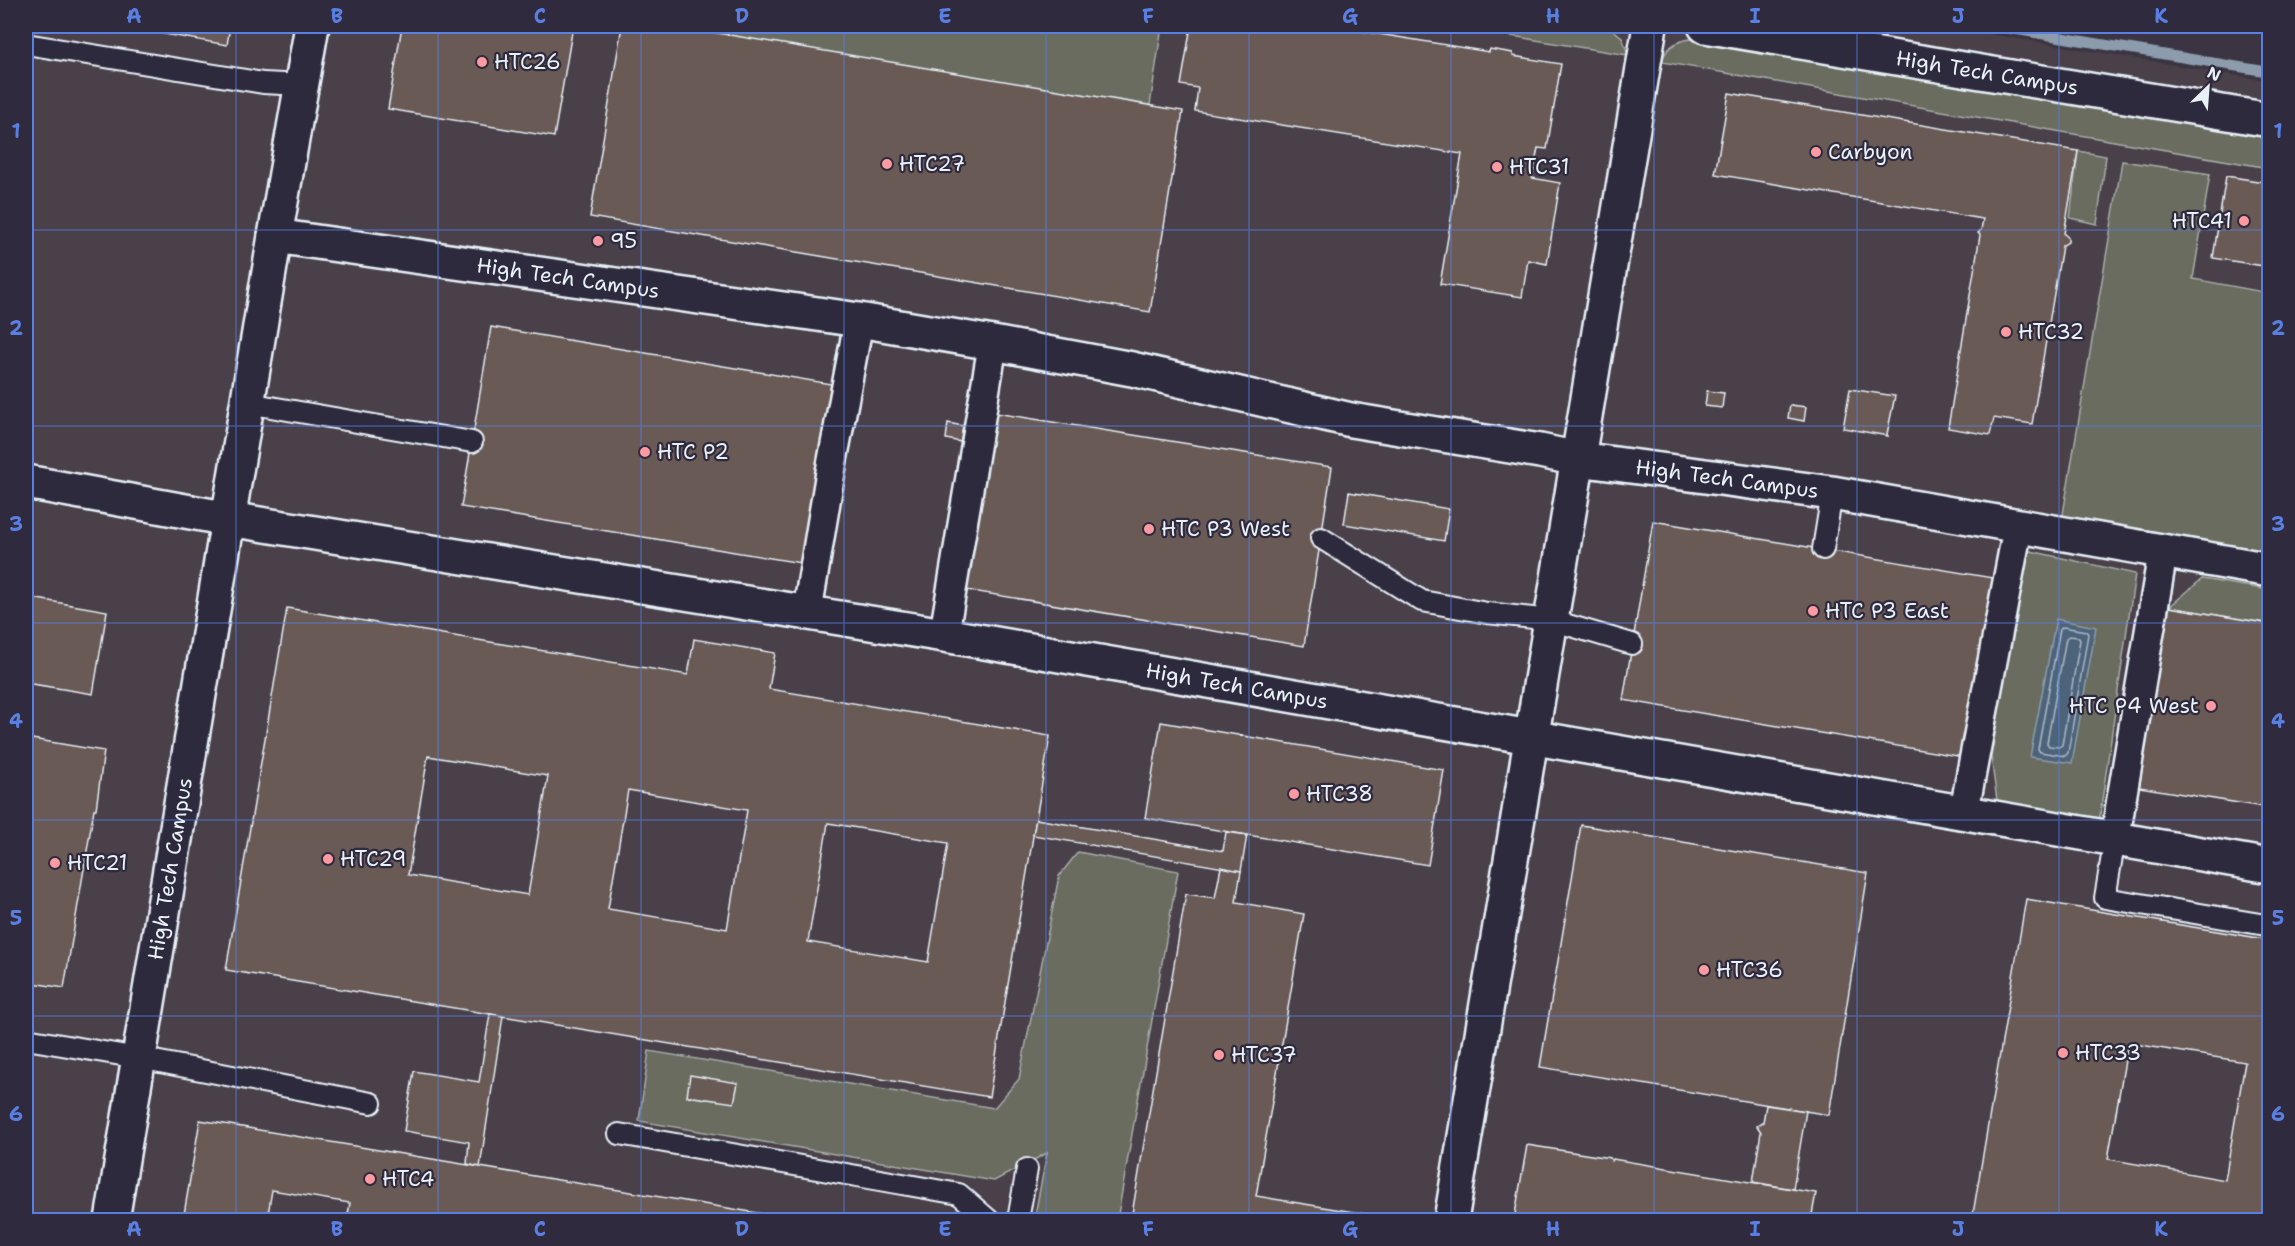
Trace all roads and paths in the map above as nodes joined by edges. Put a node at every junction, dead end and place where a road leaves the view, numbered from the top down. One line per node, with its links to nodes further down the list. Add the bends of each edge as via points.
1 (312, 26): 5 (street, High Tech Campus)
2 (1650, 26): 12 (street)
3 (1705, 26): 6 (street, High Tech Campus)
4 (26, 44): 5 (lane, via 263,84)
5 (302, 85): 7 (street, High Tech Campus)
6 (2270, 120)
7 (275, 236): 8 (street, High Tech Campus); 10 (street, High Tech Campus)
8 (859, 320): 9 (street, High Tech Campus); 21 (street)
9 (993, 343): 12 (street, High Tech Campus, via 1132,369 1351,420); 23 (street)
10 (248, 404): 11 (lane); 15 (street, High Tech Campus)
11 (472, 442)
12 (1578, 459): 14 (street, High Tech Campus); 22 (street)
13 (26, 482): 15 (street, High Tech Campus)
14 (1832, 493): 16 (street, High Tech Campus); 18 (lane)
15 (229, 519): 21 (street, High Tech Campus); 31 (street, High Tech Campus)
16 (2018, 526): 19 (street, High Tech Campus); 26 (street)
17 (1321, 538): 22 (lane, via 1422,601)
18 (1823, 549)
19 (2163, 552): 20 (street, High Tech Campus); 27 (street)
20 (2270, 570)
21 (807, 613): 23 (street, High Tech Campus)
22 (1551, 620): 24 (lane); 25 (street)
23 (944, 635): 25 (street, High Tech Campus)
24 (1632, 644)
25 (1531, 738): 26 (street, High Tech Campus); 38 (street)
26 (1964, 813): 27 (street, High Tech Campus)
27 (2115, 838): 28 (street, High Tech Campus); 29 (lane, via 2105,898)
28 (2270, 866)
29 (2266, 925)
30 (26, 1039): 31 (lane)
31 (139, 1058): 32 (lane); 35 (street, High Tech Campus)
32 (371, 1103)
33 (619, 1134): 36 (lane, via 959,1194)
34 (1027, 1169): 37 (lane)
35 (112, 1221)
36 (989, 1221)
37 (1018, 1221)
38 (1451, 1221)

